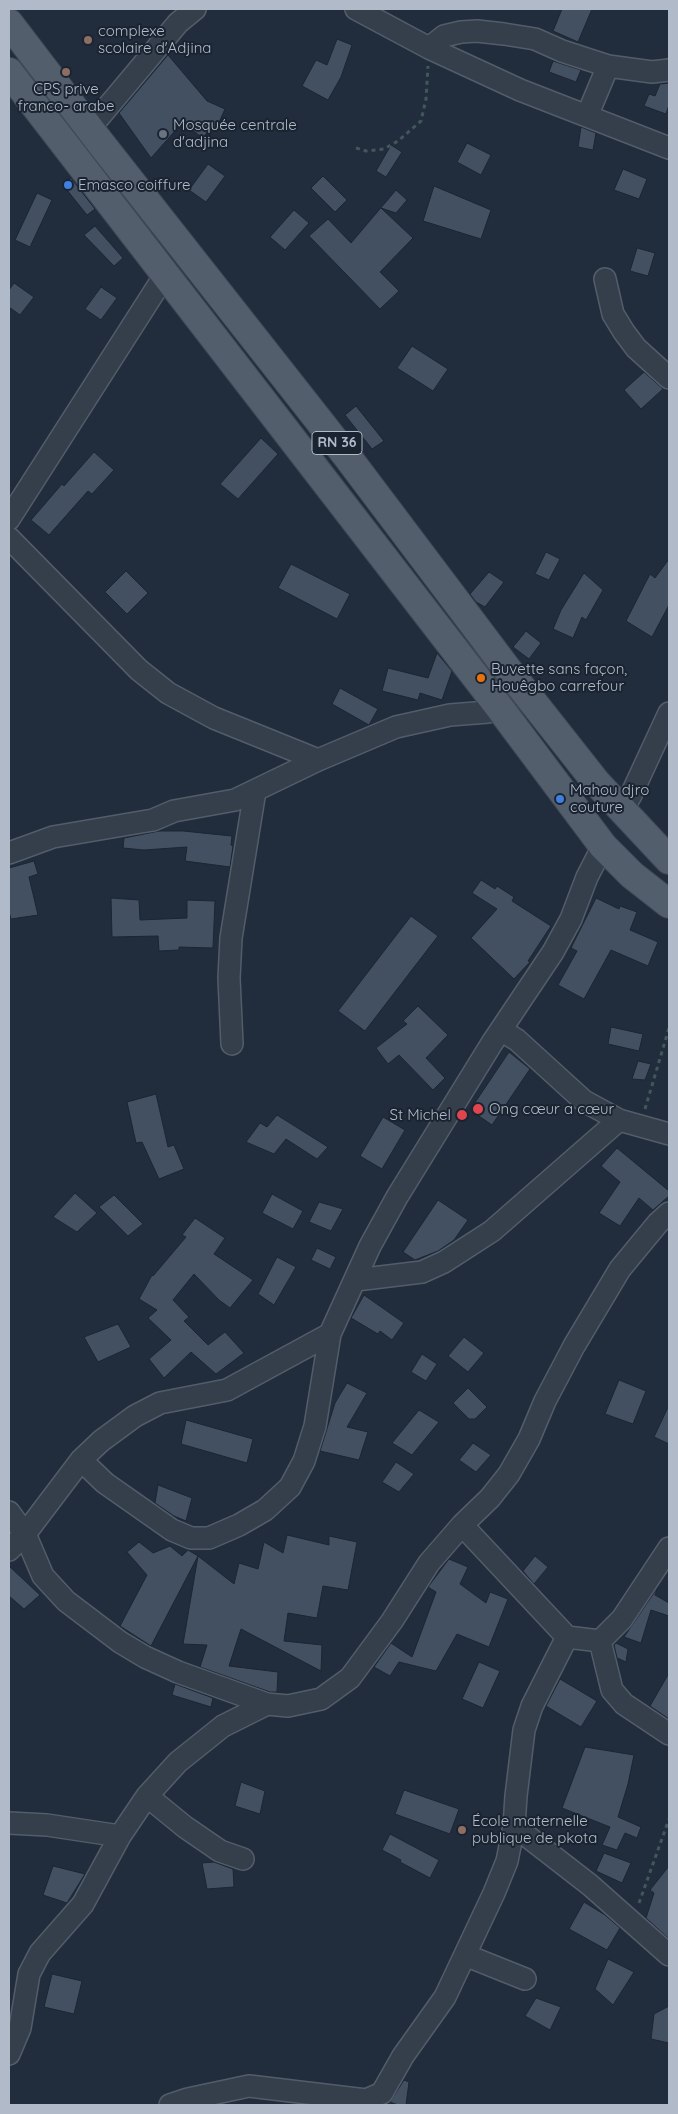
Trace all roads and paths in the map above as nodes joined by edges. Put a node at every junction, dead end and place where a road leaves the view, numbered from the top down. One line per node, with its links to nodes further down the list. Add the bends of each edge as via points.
1 (195, 9): 9 (street, via 178,23)
2 (356, 9): 4 (street)
3 (9, 23): 9 (main road, RN 36)
4 (429, 48): 5 (street, via 444,36 478,31 535,40); 8 (street, via 520,90); 10 (path, via 426,99 421,121 384,149 366,151)
5 (608, 66): 6 (street, via 652,72); 8 (street)
6 (669, 70)
7 (9, 72): 12 (main road, RN 36)
8 (587, 116): 11 (street)
9 (90, 128): 21 (main road, RN 36, via 346,455 514,678)
10 (356, 148)
11 (669, 148)
12 (165, 275): 15 (street); 17 (main road, RN 36)
13 (605, 279): 14 (street, via 613,314 624,332 636,348)
14 (669, 378)
15 (9, 520)
16 (9, 538): 19 (street, via 139,670 168,693 214,718)
17 (499, 707): 19 (street, via 488,712 450,715 396,727); 22 (main road, RN 36)
18 (669, 713): 21 (street)
19 (318, 760): 20 (street)
20 (255, 791): 23 (street, via 235,800 174,811 153,820 53,837); 28 (street, via 231,938)
21 (622, 810): 24 (main road, RN 36)
22 (603, 846): 25 (main road, RN 36, via 632,875); 27 (street, via 554,952)
23 (9, 853)
24 (669, 860)
25 (669, 904)
26 (669, 1028): 30 (path)
27 (501, 1030): 29 (street, via 517,1040 584,1101); 33 (street, via 397,1197 370,1246)
28 (232, 1044)
29 (619, 1120): 30 (street); 33 (street, via 492,1232 444,1262 422,1272)
30 (640, 1125): 31 (street)
31 (669, 1134)
32 (669, 1213): 37 (street, via 620,1269 570,1354 509,1474)
33 (356, 1280): 34 (street)
34 (330, 1334): 35 (street, via 227,1390 160,1403 121,1426); 35 (street, via 315,1426 304,1461 290,1487 265,1510 239,1525 209,1538 191,1538 172,1530 105,1483)
35 (81, 1460): 38 (street)
36 (9, 1512): 38 (street)
37 (462, 1525): 41 (street); 43 (street, via 428,1563 392,1621 350,1678 321,1699 288,1706)
38 (25, 1534): 40 (street); 43 (street, via 43,1576 66,1601 102,1630 145,1657 178,1672)
39 (669, 1548): 42 (street, via 622,1619)
40 (9, 1550)
41 (568, 1637): 42 (street); 48 (street, via 532,1706 524,1730)
42 (600, 1641): 44 (street, via 612,1690 624,1704)
43 (266, 1704): 45 (street, via 223,1726 178,1762)
44 (669, 1734)
45 (147, 1796): 49 (street); 50 (street, via 220,1851)
46 (669, 1819): 51 (path, via 640,1897)
47 (9, 1823): 49 (street)
48 (514, 1826): 51 (street, via 590,1885); 52 (street, via 507,1861)
49 (120, 1836): 55 (street, via 84,1904 40,1952 30,1974 20,2028)
50 (243, 1859)
51 (634, 1926): 53 (street)
52 (465, 1955): 54 (street); 56 (street, via 445,1996 403,2056 382,2094 366,2100)
53 (669, 1956)
54 (525, 1978)
55 (9, 2054)
56 (292, 2099): 57 (street, via 249,2086)
57 (170, 2105)

